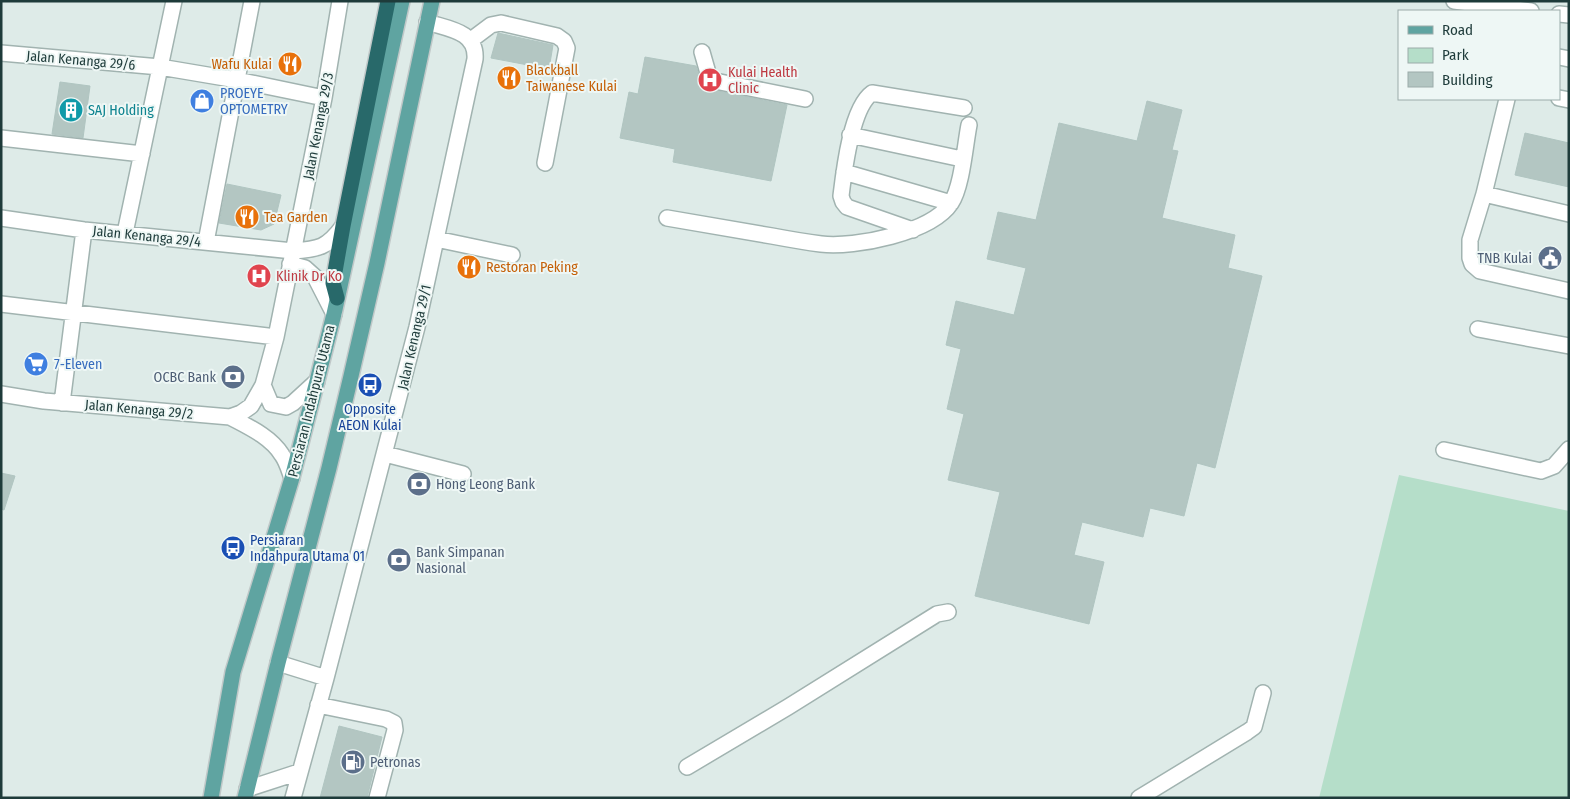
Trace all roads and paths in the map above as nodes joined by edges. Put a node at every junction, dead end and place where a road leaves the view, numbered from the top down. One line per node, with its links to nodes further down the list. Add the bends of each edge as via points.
1 (174, 1): 13 (street)
2 (252, 1): 14 (street)
3 (340, 1): 15 (street, Jalan Kenanga 29/3)
4 (388, 1): 31 (highway)
5 (402, 1): 40 (main road, Persiaran Indahpura Utama)
6 (432, 1): 9 (main road)
7 (1454, 1): 8 (street)
8 (1522, 10)
9 (427, 22): 10 (street, via 459,32); 58 (main road, via 377,263 329,468)
10 (470, 40): 24 (street, via 491,25 501,23 557,36 564,41 567,48); 35 (street, Jalan Kenanga 29/1, via 476,52 475,59)
11 (702, 52): 16 (street, via 710,80)
12 (1, 53): 13 (street, Jalan Kenanga 29/6)
13 (160, 67): 14 (street, Jalan Kenanga 29/6); 22 (street)
14 (237, 80): 15 (street, Jalan Kenanga 29/6); 36 (street)
15 (324, 98): 38 (street, Jalan Kenanga 29/3)
16 (806, 99)
17 (1507, 100): 26 (street)
18 (964, 108): 20 (street, via 872,93 864,100)
19 (969, 125): 23 (street)
20 (850, 136): 23 (street); 25 (street)
21 (1, 138): 22 (street)
22 (142, 154): 34 (street)
23 (962, 159): 27 (street)
24 (545, 163)
25 (844, 172): 27 (street); 33 (street, via 841,196 847,207)
26 (1484, 194): 28 (street); 39 (street, via 1470,240 1472,264 1480,270)
27 (951, 203): 33 (street, via 932,221)
28 (1569, 214)
29 (1, 218): 32 (street, Jalan Kenanga 29/4)
30 (667, 218): 33 (street, via 823,245 853,243)
31 (343, 226): 38 (street, via 333,240); 40 (highway, via 333,283)
32 (84, 230): 34 (street, Jalan Kenanga 29/4); 42 (street)
33 (913, 230)
34 (125, 233): 36 (street, Jalan Kenanga 29/4)
35 (436, 239): 37 (street); 54 (street, Jalan Kenanga 29/1)
36 (206, 242): 38 (street, Jalan Kenanga 29/4)
37 (512, 255)
38 (292, 258): 43 (street, via 315,278); 45 (street, Jalan Kenanga 29/3)
39 (1569, 291)
40 (337, 298): 43 (main road, Persiaran Indahpura Utama)
41 (1, 304): 42 (street)
42 (73, 312): 45 (street); 50 (street)
43 (334, 314): 47 (main road, Persiaran Indahpura Utama)
44 (1478, 329): 46 (street)
45 (276, 337): 48 (street, Jalan Kenanga 29/3)
46 (1569, 346)
47 (317, 381): 48 (street, via 286,408 271,404); 56 (main road, Persiaran Indahpura Utama)
48 (263, 385): 51 (street, via 251,406 242,414)
49 (1, 394): 50 (street, Jalan Kenanga 29/2)
50 (62, 403): 51 (street, Jalan Kenanga 29/2)
51 (230, 417): 56 (street, via 275,445)
52 (1569, 449): 53 (street, via 1554,466 1541,471)
53 (1444, 450)
54 (385, 454): 55 (street); 59 (street, Jalan Kenanga 29/1)
55 (463, 474)
56 (292, 478): 65 (main road, Persiaran Indahpura Utama, via 233,672)
57 (948, 612): 62 (street, via 937,614)
58 (278, 664): 59 (street); 64 (main road)
59 (326, 678): 61 (street, Jalan Kenanga 29/1)
60 (1263, 693): 68 (street, via 1254,727)
61 (318, 704): 63 (street, Jalan Kenanga 29/1); 67 (street, via 394,723 395,730)
62 (687, 767)
63 (299, 772): 64 (street); 66 (street, Jalan Kenanga 29/1)
64 (246, 793)
65 (211, 798)
66 (292, 798)
67 (377, 798)
68 (1139, 798)

